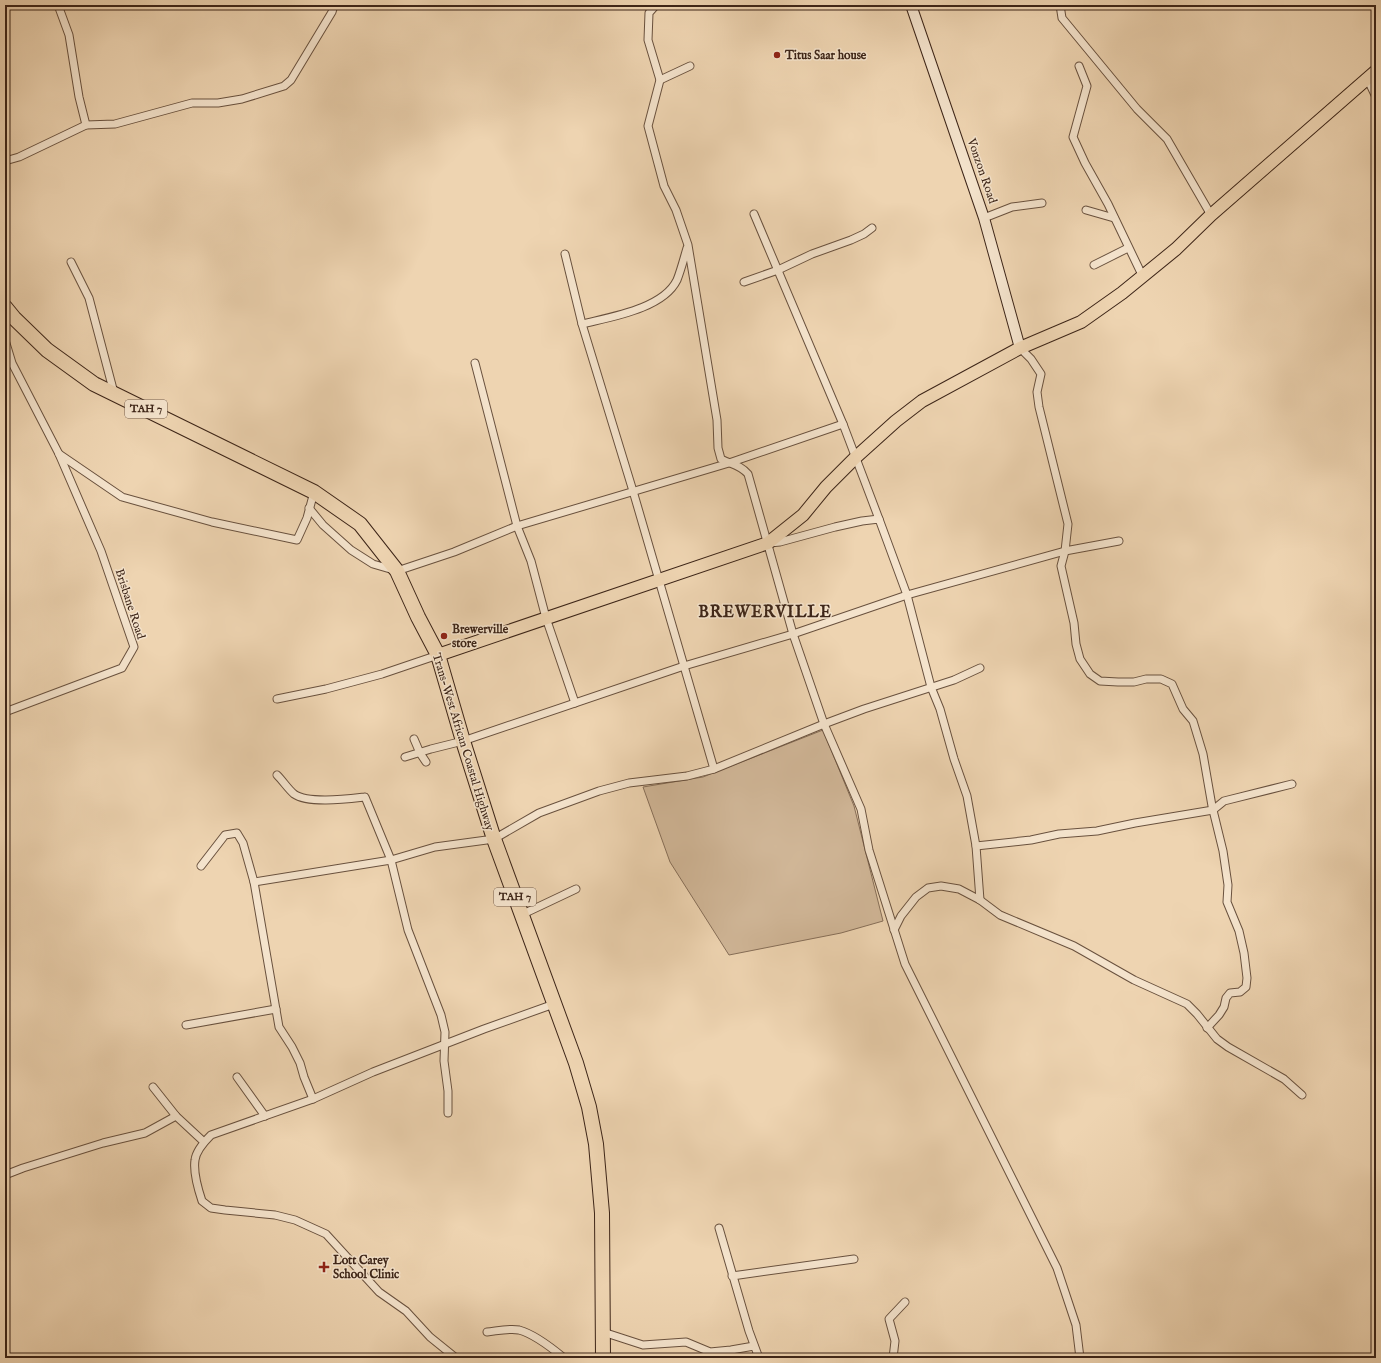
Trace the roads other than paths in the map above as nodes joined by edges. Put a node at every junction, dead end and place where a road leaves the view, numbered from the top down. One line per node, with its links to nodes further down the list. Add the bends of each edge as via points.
1 (58, 5): 11 (street, via 69,35)
2 (334, 5): 11 (street, via 292,80 284,86 242,99 218,103 192,103 115,124)
3 (656, 5): 9 (street, via 649,13 648,40)
4 (911, 5): 17 (street, Vonzon Road)
5 (1060, 5): 16 (street, via 1062,18 1137,109 1166,139)
6 (690, 66): 9 (street)
7 (1079, 66): 18 (street, via 1086,86 1073,137)
8 (1372, 75): 10 (street); 16 (main road)
9 (660, 80): 20 (street, via 648,126 664,186 676,210)
10 (1376, 97)
11 (86, 125): 12 (street)
12 (5, 162)
13 (1042, 203): 17 (street, via 1012,207)
14 (1086, 210): 18 (street)
15 (754, 214): 25 (street)
16 (1211, 215): 26 (main road)
17 (984, 218): 31 (street, Vonzon Road)
18 (1114, 218): 21 (street)
19 (872, 228): 25 (street, via 851,240)
20 (688, 245): 29 (street, via 676,281 667,293 651,304); 37 (street, via 717,420 718,448 721,459)
21 (1128, 248): 24 (street); 26 (street)
22 (565, 254): 29 (street)
23 (71, 262): 33 (street, via 89,298)
24 (1094, 265)
25 (778, 270): 27 (street); 34 (street)
26 (1143, 277): 31 (main road, via 1081,322)
27 (744, 282)
28 (5, 307): 33 (highway, Trans-West African Coastal Highway / TAH 7, via 47,350 94,384)
29 (582, 324): 38 (street)
30 (5, 340): 35 (street, Brisbane Road, via 12,363)
31 (1020, 348): 36 (main road, via 922,401); 45 (street, via 1041,374 1036,392 1068,524)
32 (475, 363): 42 (street)
33 (114, 393): 39 (highway, Trans-West African Coastal Highway / TAH 7)
34 (843, 424): 36 (street); 37 (street)
35 (59, 454): 40 (street, via 122,497 212,522 297,540); 57 (street, Brisbane Road, via 101,551 134,646 122,668)
36 (856, 457): 41 (street); 44 (main road, via 802,515)
37 (728, 463): 38 (street); 44 (street, via 736,464 748,474)
38 (633, 491): 42 (street); 47 (street)
39 (314, 492): 40 (street); 46 (highway, Trans-West African Coastal Highway / TAH 7, via 360,524)
40 (309, 508): 46 (street, via 323,525 351,550 373,564)
41 (879, 519): 44 (street); 48 (street)
42 (517, 526): 46 (street, via 454,552); 49 (street)
43 (1119, 541): 45 (street)
44 (768, 543): 47 (main road); 50 (street)
45 (1065, 552): 48 (street); 67 (street, via 1061,566 1080,658 1090,674 1100,680 1134,682 1161,679 1172,684 1183,710 1193,721 1203,754)
46 (397, 571): 51 (highway, Trans-West African Coastal Highway / TAH 7)
47 (659, 580): 49 (main road); 52 (street)
48 (907, 595): 50 (street); 54 (street)
49 (546, 618): 51 (main road); 56 (street)
50 (792, 634): 52 (street); 58 (street)
51 (438, 655): 55 (street, via 326,690); 60 (highway, Trans-West African Coastal Highway / TAH 7)
52 (684, 666): 56 (street); 64 (street)
53 (980, 668): 54 (street)
54 (931, 687): 58 (street); 69 (street, via 967,796)
55 (277, 700)
56 (575, 703): 60 (street)
57 (5, 712)
58 (824, 724): 64 (street); 76 (street, via 861,809 869,850)
59 (414, 739): 61 (street)
60 (463, 741): 61 (street); 68 (highway, Trans-West African Coastal Highway / TAH 7)
61 (420, 753): 62 (street); 63 (street)
62 (405, 757)
63 (426, 762)
64 (714, 769): 68 (street, via 687,776 629,783 599,791 539,814)
65 (277, 775): 70 (street, via 294,794 307,798 321,800 365,797)
66 (1292, 784): 67 (street, via 1224,801)
67 (1213, 810): 69 (street, via 1097,831); 80 (street, via 1223,851 1228,885 1227,902 1239,931 1246,987 1240,992 1230,993 1219,1015)
68 (494, 838): 70 (street, via 435,847); 75 (highway, Trans-West African Coastal Highway / TAH 7)
69 (976, 846): 74 (street)
70 (391, 860): 72 (street); 81 (street, via 408,930 442,1015)
71 (201, 866): 72 (street, via 225,836 238,833 244,843)
72 (254, 882): 78 (street)
73 (576, 890): 75 (street)
74 (980, 900): 76 (street, via 959,889 941,886 928,888 916,897); 80 (street, via 1000,915 1074,946 1134,980 1187,1004)
75 (521, 915): 77 (highway, Trans-West African Coastal Highway / TAH 7)
76 (894, 930): 103 (street, via 905,964 1057,1268 1076,1325)
77 (554, 1004): 81 (street); 96 (highway, Trans-West African Coastal Highway / TAH 7, via 576,1063 589,1107 596,1144 602,1212)
78 (276, 1009): 79 (street); 85 (street, via 279,1027 300,1063)
79 (186, 1025)
80 (1207, 1028): 84 (street, via 1228,1047 1284,1079)
81 (444, 1044): 85 (street); 86 (street)
82 (237, 1077): 88 (street)
83 (153, 1087): 87 (street)
84 (1302, 1095)
85 (313, 1099): 88 (street)
86 (448, 1113)
87 (176, 1116): 89 (street); 90 (street, via 144,1133)
88 (265, 1116): 89 (street, via 211,1136)
89 (204, 1142): 98 (street, via 195,1158 202,1201 211,1208 275,1215 295,1220 326,1234 379,1292 406,1310 430,1337)
90 (5, 1175)
91 (719, 1228): 93 (street)
92 (854, 1259): 93 (street)
93 (732, 1276): 97 (street)
94 (905, 1302): 102 (street, via 889,1319 896,1341)
95 (487, 1332): 99 (street, via 519,1330 545,1342)
96 (603, 1332): 97 (street, via 643,1345 686,1342 710,1352); 100 (highway, Trans-West African Coastal Highway / TAH 7)
97 (754, 1346): 101 (street)
98 (456, 1358)
99 (564, 1358)
100 (603, 1358)
101 (759, 1358)
102 (892, 1358)
103 (1080, 1358)

